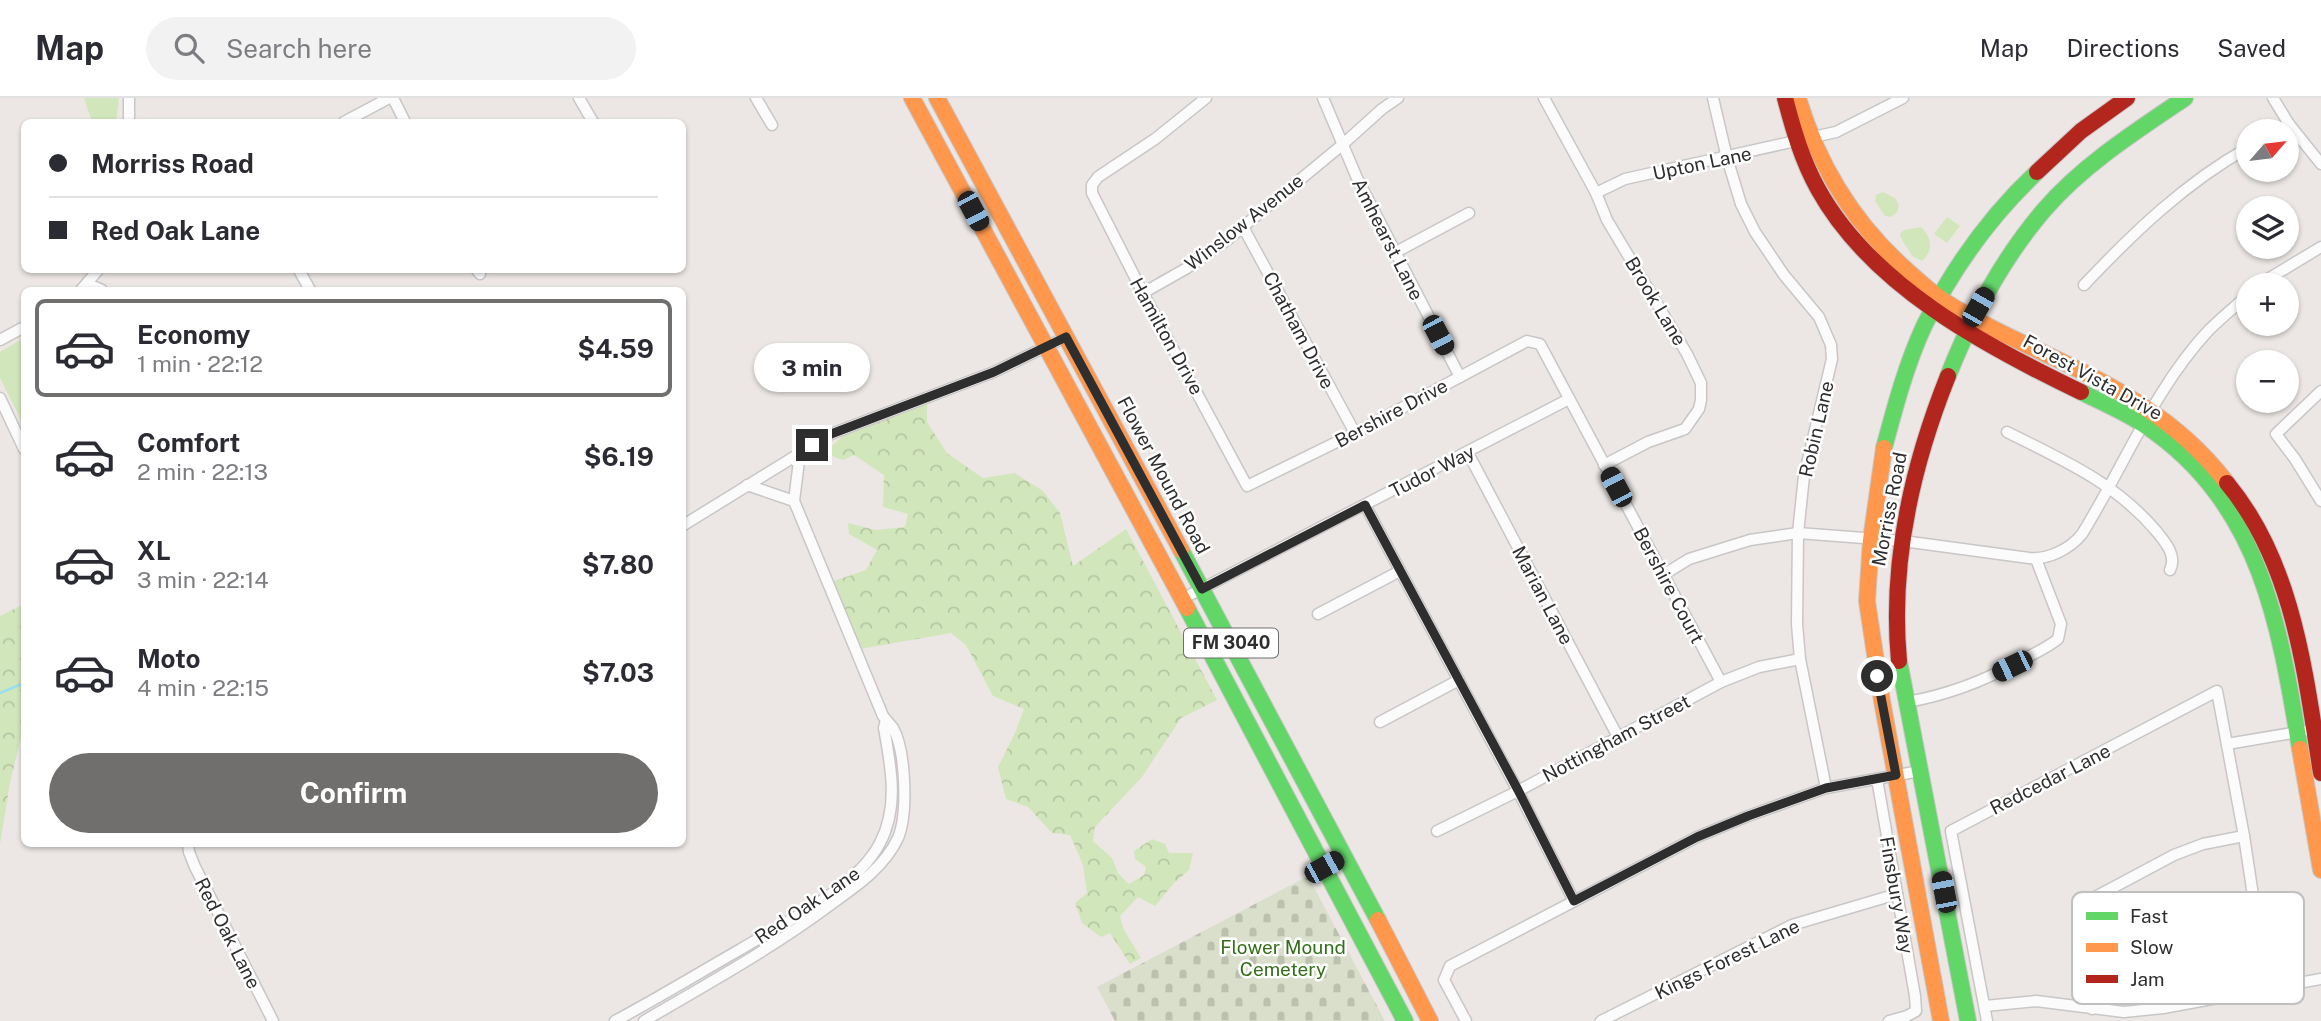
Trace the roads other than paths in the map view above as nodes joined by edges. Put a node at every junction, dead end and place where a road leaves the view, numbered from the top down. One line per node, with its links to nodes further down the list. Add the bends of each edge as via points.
1 (129, 98): 18 (street)
2 (391, 98): 19 (street); 20 (street)
3 (579, 98): 21 (street)
4 (756, 98): 23 (street)
5 (912, 98): 47 (main road, FM 3040)
6 (937, 98): 44 (main road, Flower Mound Road / FM 3040)
7 (1206, 98): 39 (street, Hamilton Drive, via 1092,185 1094,199)
8 (1323, 98): 26 (street, Amhearst Lane)
9 (1398, 98): 26 (street, Winslow Avenue)
10 (1544, 98): 30 (street, Brook Lane)
11 (1713, 98): 28 (street, Robin Lane)
12 (1785, 98): 25 (main road, Forest Vista Drive)
13 (1798, 98): 25 (main road, Forest Vista Drive)
14 (1903, 98): 25 (street, Upton Lane, via 1836,132)
15 (2127, 98): 40 (main road, Morriss Road, via 2081,131 2025,183 1988,225)
16 (2185, 98): 42 (main road, Morriss Road, via 2114,146 2044,210)
17 (2273, 98): 22 (street)
18 (129, 119)
19 (350, 119)
20 (403, 119)
21 (591, 119)
22 (2286, 119)
23 (772, 125)
24 (2300, 138): 29 (street)
25 (1803, 141): 28 (street, Upton Lane); 40 (main road, Forest Vista Drive, via 1824,200 1844,227 1874,260)
26 (1342, 145): 32 (street, Winslow Avenue); 34 (street, Amhearst Lane)
27 (2236, 154): 37 (street, via 2161,208)
28 (1727, 158): 30 (street, Upton Lane, via 1625,179); 66 (street, Robin Lane, via 1755,232 1819,317 1831,345 1832,359 1804,476)
29 (2321, 164)
30 (1596, 194): 58 (street, Brook Lane, via 1687,354 1702,394 1699,409 1685,429)
31 (1469, 213): 34 (street)
32 (1243, 227): 39 (street, Winslow Avenue); 54 (street, Chatham Drive)
33 (2321, 247): 36 (street)
34 (1396, 252): 48 (street, Amhearst Lane)
35 (96, 273): 38 (street)
36 (2278, 273)
37 (2084, 285)
38 (85, 287)
39 (1143, 293): 60 (street, Hamilton Drive)
40 (1937, 304): 42 (main road, Forest Vista Drive); 67 (main road, Morriss Road, via 1899,392 1881,461)
41 (2236, 306): 52 (street, via 2208,331)
42 (1970, 323): 52 (main road, Forest Vista Drive, via 2037,370); 68 (main road, Morriss Road, via 1921,454)
43 (21, 329): 45 (street)
44 (1066, 337): 47 (street); 73 (main road, Flower Mound Road / FM 3040)
45 (0, 340)
46 (1535, 342): 48 (street, Bershire Drive, via 1527,341); 51 (street, Bershire Court)
47 (1046, 347): 56 (street, via 964,385 831,434); 74 (main road, FM 3040)
48 (1460, 377): 54 (street, Bershire Drive)
49 (2321, 391): 63 (street, via 2276,435)
50 (0, 398): 55 (street)
51 (1569, 399): 57 (street, Tudor Way); 58 (street, Bershire Court)
52 (2148, 419): 61 (street); 82 (main road, Forest Vista Drive, via 2217,470 2262,536 2290,604)
53 (2007, 432): 61 (street)
54 (1354, 433): 60 (street, Bershire Drive)
55 (21, 443)
56 (800, 453): 59 (street); 62 (street, Red Oak Lane)
57 (1468, 453): 64 (street, Tudor Way); 83 (street, Marian Lane)
58 (1604, 465): 72 (street, Bershire Court)
59 (747, 485): 62 (street); 65 (street)
60 (1247, 486)
61 (2110, 487): 69 (street, via 2077,541); 70 (street, via 2161,537 2172,556)
62 (794, 500): 80 (street, Red Oak Lane)
63 (2321, 501)
64 (1365, 505): 71 (street); 73 (street, Tudor Way)
65 (686, 523)
66 (1798, 533): 67 (street); 72 (street, via 1750,540 1689,559); 76 (street, Robin Lane)
67 (1871, 540): 68 (street); 87 (main road, Morriss Road, via 1867,601)
68 (1903, 541): 69 (street); 79 (main road, Morriss Road, via 1896,622)
69 (2036, 559): 79 (street, via 2061,624 2058,639 1970,686)
70 (2169, 570)
71 (1400, 571): 75 (street); 77 (street)
72 (1663, 575): 78 (street, Bershire Court)
73 (1202, 589): 74 (street, Tudor Way); 94 (main road, Flower Mound Road / FM 3040)
74 (1182, 599): 95 (main road, FM 3040)
75 (1318, 614)
76 (1800, 659): 78 (street, Nottingham Street, via 1759,667); 89 (street, Robin Lane)
77 (1459, 680): 81 (street); 90 (street)
78 (1721, 682): 83 (street, Nottingham Street)
79 (1907, 702): 85 (main road, Morriss Road)
80 (886, 720): 106 (street, Red Oak Lane, via 893,778 891,812 881,841 863,869 806,910); 107 (street, Red Oak Lane, via 902,759 905,785 898,838 885,858 857,885 757,956)
81 (1380, 722)
82 (2311, 730): 84 (street); 86 (main road, Forest Vista Drive); 96 (main road, Forest Vista Drive)
83 (1618, 737): 90 (street, Nottingham Street)
84 (2227, 744): 92 (street); 103 (street, Redcedar Lane, via 2217,691 1951,831)
85 (1920, 771): 87 (street); 114 (main road, Morriss Road)
86 (2321, 773)
87 (1896, 775): 88 (street); 113 (main road, Morriss Road)
88 (1877, 779): 89 (street); 99 (street, Finsbury Way)
89 (1826, 788): 100 (street, via 1707,833)
90 (1518, 790): 91 (street, Nottingham Street); 100 (street)
91 (1437, 831)
92 (2244, 836): 97 (street, via 2174,855); 98 (street)
93 (188, 847): 105 (street, Red Oak Lane)
94 (1345, 855): 95 (main road); 109 (main road, Flower Mound Road / FM 3040)
95 (1324, 867): 108 (main road, FM 3040)
96 (2321, 870)
97 (2105, 892)
98 (2252, 892)
99 (1897, 894): 111 (street, Kings Forest Lane, via 1792,925); 112 (street, Finsbury Way, via 1916,1011)
100 (1574, 901): 110 (street, via 1450,966 1444,979)
101 (2092, 1004): 104 (street)
102 (2184, 1004): 104 (street, via 2124,1012)
103 (1985, 1006): 104 (street, via 2036,1001); 115 (street)
104 (2092, 1009)
105 (273, 1021)
106 (615, 1021)
107 (644, 1021)
108 (1405, 1021)
109 (1430, 1021)
110 (1466, 1021)
111 (1601, 1021)
112 (1889, 1021)
113 (1941, 1021)
114 (1968, 1021)
115 (1987, 1021)

